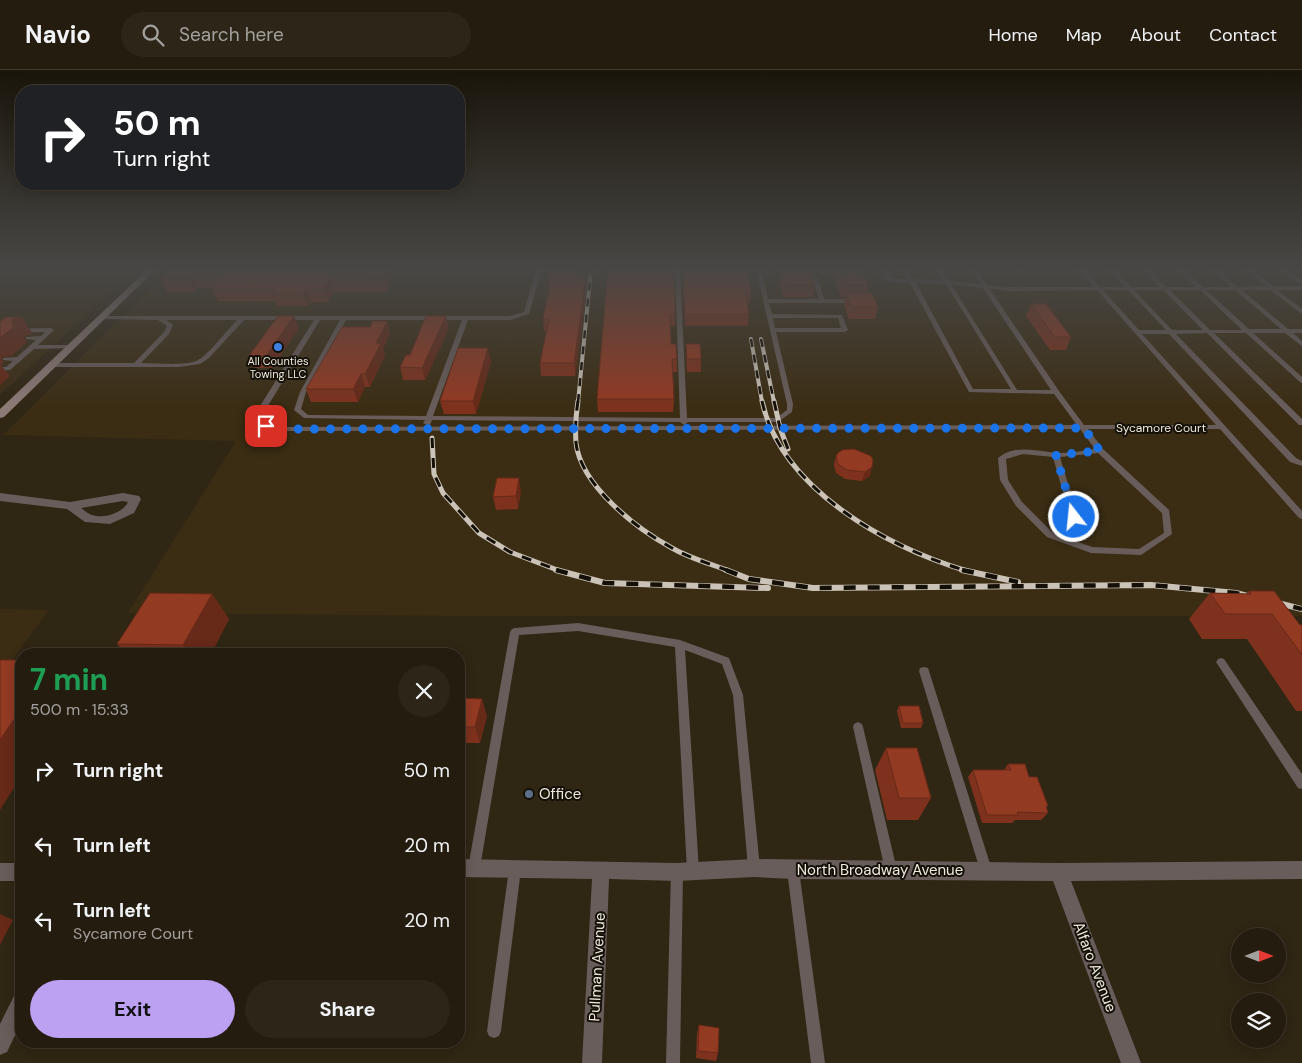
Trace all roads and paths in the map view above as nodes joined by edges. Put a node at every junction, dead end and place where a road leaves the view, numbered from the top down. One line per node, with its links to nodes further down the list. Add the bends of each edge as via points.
1 (104, 315): 13 (main road)
2 (518, 315): 16 (lane)
3 (680, 315): 43 (lane)
4 (930, 315): 39 (lane, via 971,391)
5 (968, 315): 39 (lane)
6 (1005, 315): 40 (lane)
7 (1123, 315): 23 (lane)
8 (1156, 315): 24 (lane)
9 (1193, 315): 25 (lane)
10 (1230, 315): 26 (lane)
11 (1268, 315): 27 (lane)
12 (769, 316): 19 (lane); 19 (lane, via 840,316 846,330)
13 (101, 318): 14 (lane); 32 (main road)
14 (159, 318): 15 (lane); 36 (lane, via 170,325 167,333)
15 (242, 318): 17 (lane); 36 (lane, via 198,363)
16 (466, 318): 18 (lane); 42 (lane)
17 (317, 319): 18 (lane); 46 (lane, Sycamore Court, via 259,414 266,426 284,429)
18 (343, 319): 42 (lane, via 303,392 297,410 306,417)
19 (773, 330): 43 (lane, via 790,411 778,420 767,421)
20 (0, 331): 21 (lane)
21 (15, 331): 28 (lane); 29 (lane, via 51,330)
22 (1302, 331): 27 (lane)
23 (1138, 332): 24 (lane); 45 (lane)
24 (1172, 332): 25 (lane); 51 (lane, via 1293,460)
25 (1211, 333): 26 (lane); 44 (lane)
26 (1250, 333): 27 (lane); 38 (lane)
27 (1289, 333): 30 (lane)
28 (10, 338)
29 (42, 338): 31 (lane); 31 (lane, via 26,341)
30 (1302, 344)
31 (34, 346): 32 (lane); 34 (lane)
32 (71, 347): 35 (main road)
33 (5, 359): 34 (lane)
34 (20, 359): 37 (lane, via 8,369)
35 (52, 365): 36 (lane); 41 (main road)
36 (136, 365)
37 (0, 369)
38 (1302, 381)
39 (1015, 392): 40 (lane)
40 (1056, 392): 48 (lane)
41 (3, 410)
42 (428, 419): 43 (lane); 46 (lane)
43 (684, 419): 47 (lane)
44 (1302, 423)
45 (1222, 427): 48 (lane, Sycamore Court); 54 (lane)
46 (425, 428): 47 (lane, Sycamore Court)
47 (684, 428): 48 (lane, Sycamore Court)
48 (1084, 428): 49 (lane)
49 (1100, 451): 50 (lane); 50 (lane, via 1166,512 1168,534 1141,552 1091,550 1050,535 1019,504 1004,480 1002,458 1015,452 1035,450)
50 (1056, 455): 55 (lane)
51 (1302, 464)
52 (0, 497): 53 (street)
53 (70, 506)
54 (1302, 516)
55 (1074, 517)
56 (680, 644): 61 (lane, via 578,627 515,632); 62 (lane, via 726,661 738,695); 71 (lane)
57 (1222, 662): 60 (lane)
58 (924, 671): 66 (lane)
59 (858, 727): 65 (lane)
60 (1302, 784)
61 (466, 868): 63 (street, North Broadway Avenue)
62 (754, 868): 64 (street, North Broadway Avenue); 71 (street, North Broadway Avenue)
63 (515, 869): 70 (street, North Broadway Avenue); 74 (lane)
64 (792, 870): 65 (street, North Broadway Avenue); 78 (lane)
65 (891, 870): 66 (street, North Broadway Avenue)
66 (986, 870): 72 (street, North Broadway Avenue)
67 (1302, 870): 72 (street, North Broadway Avenue)
68 (0, 872): 69 (street)
69 (15, 872)
70 (602, 872): 71 (street, North Broadway Avenue); 76 (street, Pullman Avenue)
71 (685, 872): 77 (lane)
72 (1060, 872): 79 (street, Alfaro Avenue)
73 (15, 1015): 75 (street)
74 (494, 1031)
75 (0, 1045)
76 (592, 1063)
77 (673, 1063)
78 (818, 1063)
79 (1132, 1063)

